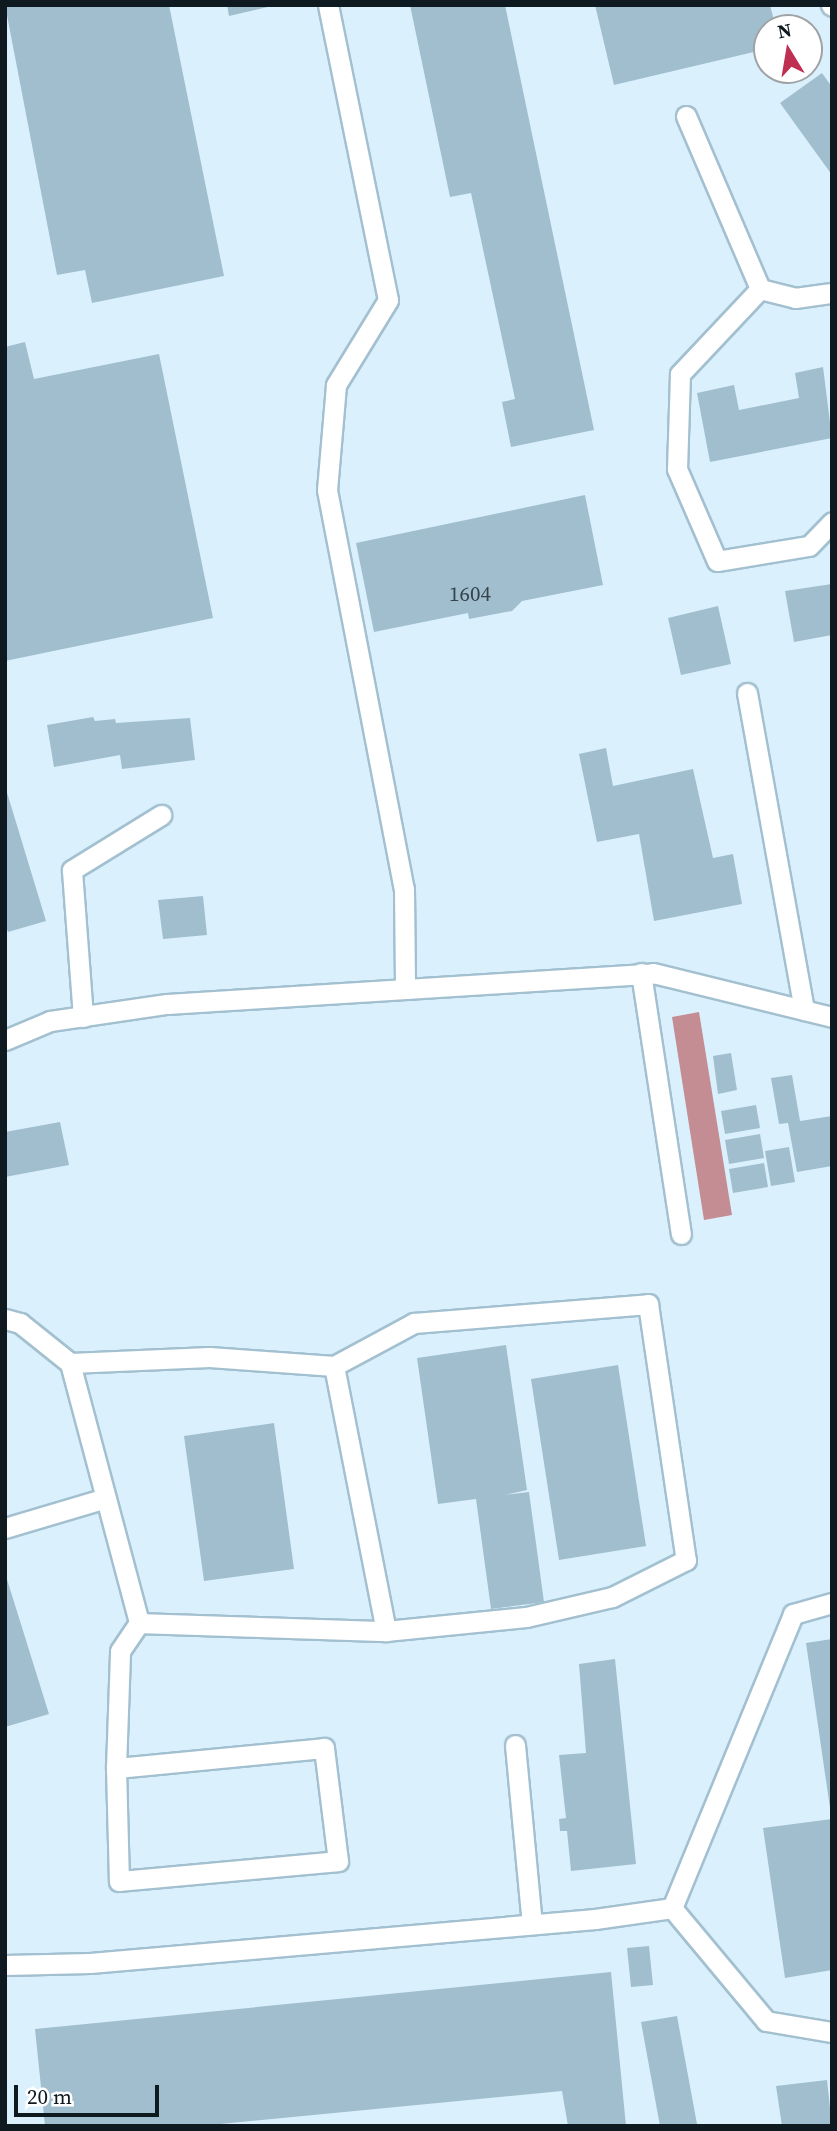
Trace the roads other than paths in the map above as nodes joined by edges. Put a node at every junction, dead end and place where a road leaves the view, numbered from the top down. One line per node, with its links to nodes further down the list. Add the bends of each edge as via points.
1 (328, 5): 9 (lane, via 388,300 336,385 327,490 404,889)
2 (686, 116): 3 (lane)
3 (760, 289): 4 (lane, via 795,298); 5 (lane, via 680,374 677,469 716,561 808,546)
4 (832, 293)
5 (832, 522)
6 (747, 693): 10 (lane)
7 (161, 815): 11 (lane, via 72,870)
8 (641, 973): 9 (lane); 10 (lane); 14 (lane)
9 (405, 989): 11 (lane, via 167,1004)
10 (804, 1010): 12 (lane)
11 (83, 1017): 13 (lane, via 50,1021)
12 (832, 1017)
13 (5, 1040)
14 (681, 1234)
15 (5, 1320): 16 (lane, via 20,1322)
16 (70, 1363): 17 (lane, via 209,1357); 18 (lane)
17 (334, 1366): 22 (lane); 22 (lane, via 414,1323 648,1304 686,1560 600,1600 526,1617)
18 (106, 1498): 19 (lane); 21 (lane)
19 (5, 1528)
20 (832, 1603): 25 (lane, via 793,1614)
21 (139, 1623): 22 (lane); 24 (lane, via 120,1651)
22 (386, 1631)
23 (515, 1745): 26 (lane)
24 (116, 1768): 24 (lane, via 324,1748 338,1861 119,1881)
25 (672, 1908): 26 (lane); 28 (lane, via 766,2021)
26 (532, 1924): 27 (lane, via 104,1962)
27 (5, 1965)
28 (832, 2032)

